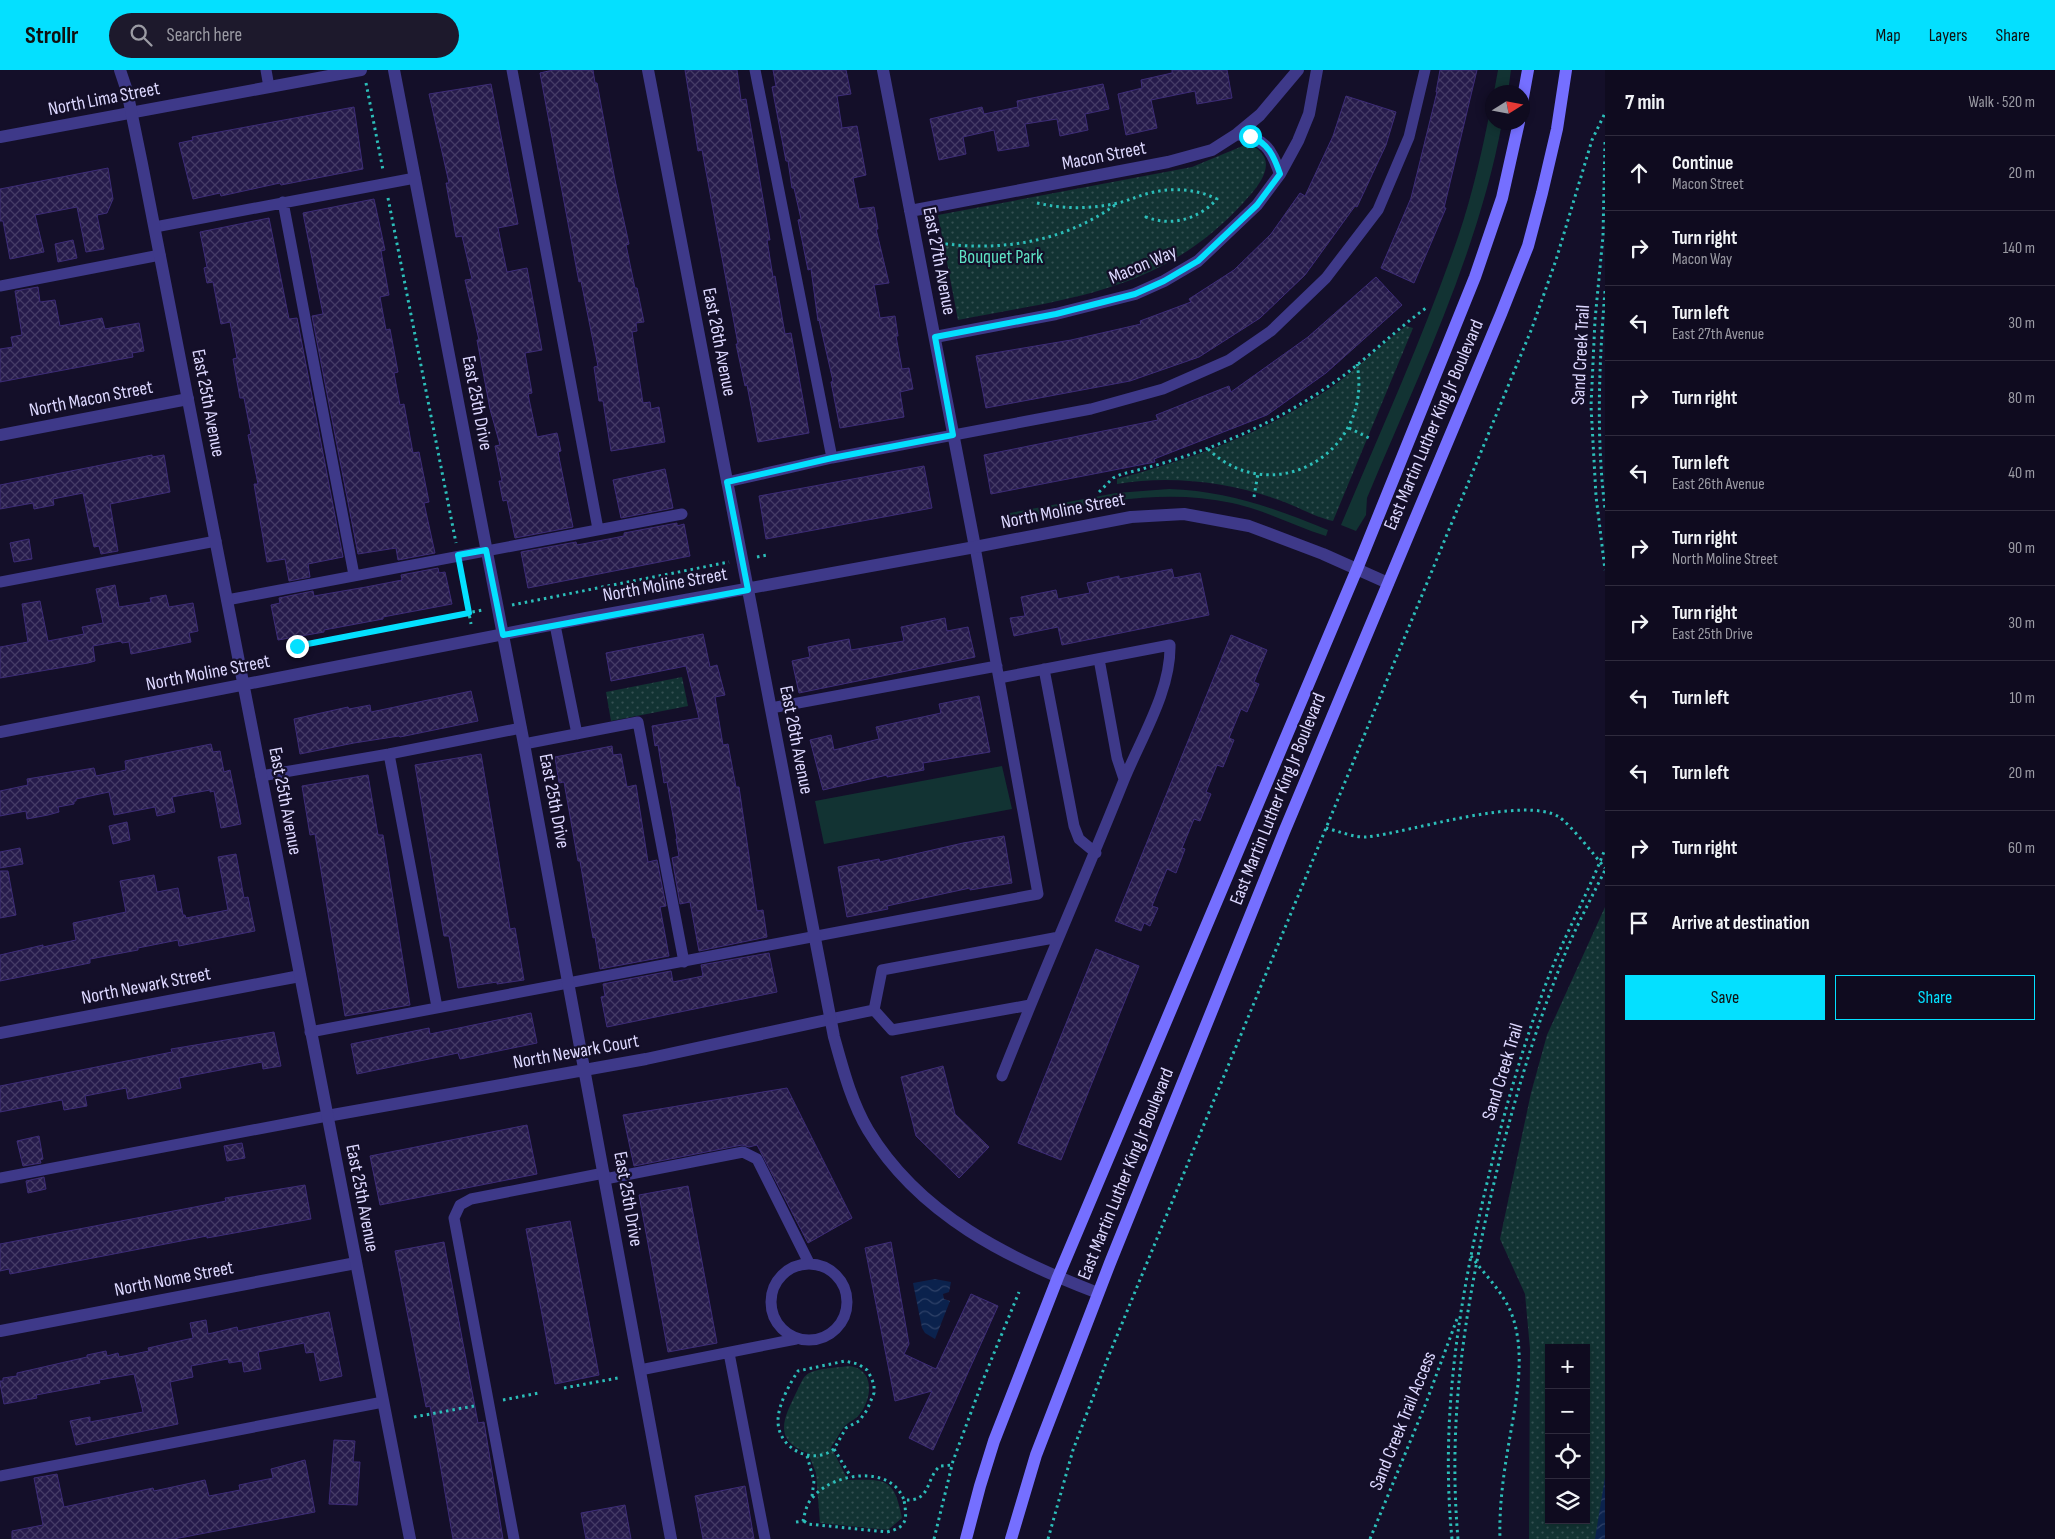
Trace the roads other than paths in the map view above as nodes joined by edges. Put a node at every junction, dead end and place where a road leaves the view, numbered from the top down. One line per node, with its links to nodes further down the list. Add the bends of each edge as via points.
1 (120, 70): 16 (street, East 25th Avenue)
2 (266, 70): 15 (lane)
3 (362, 70): 15 (street, North Lima Street)
4 (394, 70): 21 (street, East 25th Drive)
5 (512, 70): 34 (lane)
6 (648, 70): 32 (street, East 26th Avenue)
7 (755, 70): 31 (lane)
8 (883, 70): 23 (street, East 27th Avenue)
9 (1298, 70): 18 (street, via 1260,114)
10 (1317, 70): 20 (street, Macon Way, via 1309,114)
11 (1425, 70): 30 (lane, via 1409,137 1378,210 1326,278 1271,331 1229,360 1163,389 1091,409)
12 (1528, 70): 14 (main road)
13 (1566, 70): 41 (main road, East Martin Luther King Jr Boulevard, via 1556,129 1528,246)
14 (1525, 85)
15 (269, 87): 16 (street, North Lima Street)
16 (131, 112): 19 (street, North Lima Street); 24 (street, East 25th Avenue)
17 (1517, 130): 38 (main road, East Martin Luther King Jr Boulevard, via 1502,198 1475,277)
18 (1237, 134): 20 (street, via 1265,144 1272,152); 23 (street, Macon Street, via 1212,150 1168,162)
19 (0, 137)
20 (1280, 174): 27 (street, Macon Way, via 1257,205 1198,261 1164,281 1135,294 1056,314)
21 (415, 178): 22 (lane); 37 (street, East 25th Drive)
22 (283, 202): 24 (lane); 39 (lane)
23 (910, 212): 27 (street, East 27th Avenue)
24 (155, 227): 25 (street, East 25th Avenue)
25 (160, 255): 26 (lane); 28 (street, East 25th Avenue)
26 (0, 286)
27 (935, 337): 30 (street, East 27th Avenue)
28 (188, 399): 29 (street, North Macon Street); 35 (street, East 25th Avenue)
29 (0, 435)
30 (953, 435): 31 (lane); 36 (street, East 27th Avenue)
31 (832, 458): 32 (lane)
32 (727, 482): 42 (street, East 26th Avenue)
33 (682, 514): 34 (lane)
34 (598, 529): 37 (lane)
35 (216, 541): 40 (lane); 43 (street, East 25th Avenue)
36 (975, 548): 38 (street, North Moline Street, via 1131,517 1184,514 1249,526); 42 (street, North Moline Street); 47 (lane)
37 (486, 550): 39 (lane); 45 (street, East 25th Drive)
38 (1357, 569): 41 (street, North Moline Street); 78 (main road, East Martin Luther King Jr Boulevard)
39 (354, 575): 43 (lane)
40 (0, 582)
41 (1388, 583): 79 (main road, East Martin Luther King Jr Boulevard)
42 (748, 590): 44 (street, North Moline Street); 51 (street, East 26th Avenue)
43 (227, 600): 50 (street, East 25th Avenue)
44 (555, 625): 45 (street, North Moline Street); 54 (lane)
45 (503, 635): 50 (street, North Moline Street); 52 (street, East 25th Drive)
46 (1099, 659): 48 (lane); 58 (lane, via 1117,758); 58 (lane, via 1170,645 1171,662 1163,688)
47 (997, 666): 49 (lane); 51 (lane)
48 (1044, 669): 49 (lane); 59 (lane, via 1074,826 1079,839)
49 (999, 678): 60 (lane, via 1038,894)
50 (244, 686): 53 (street, North Moline Street); 57 (street, East 25th Avenue)
51 (771, 708): 60 (street, East 26th Avenue)
52 (521, 728): 55 (street, East 25th Drive); 56 (lane)
53 (0, 732)
54 (577, 734): 55 (lane); 62 (lane, via 638,722)
55 (524, 744): 64 (street, East 25th Drive)
56 (389, 754): 57 (lane); 66 (lane)
57 (261, 776): 63 (street, East 25th Avenue)
58 (1124, 779): 59 (lane)
59 (1096, 853): 61 (lane)
60 (815, 936): 62 (lane); 68 (street, East 26th Avenue)
61 (1059, 937): 65 (lane); 67 (lane, via 882,970)
62 (684, 962): 64 (lane)
63 (300, 976): 69 (street, East 25th Avenue); 70 (street, North Newark Street)
64 (569, 984): 66 (lane); 71 (street, East 25th Drive)
65 (1030, 1006): 67 (lane, via 892,1030); 72 (lane)
66 (437, 1007): 69 (lane)
67 (874, 1010): 68 (lane)
68 (831, 1019): 71 (street, North Newark Court); 78 (street, East 26th Avenue, via 856,1105 867,1128 897,1168 917,1190 963,1228)
69 (310, 1032): 73 (street, East 25th Avenue)
70 (0, 1033)
71 (585, 1069): 73 (street, North Newark Court); 74 (street, East 25th Drive)
72 (1002, 1076)
73 (327, 1116): 75 (lane); 76 (street, East 25th Avenue)
74 (605, 1176): 77 (lane, via 743,1152 757,1160); 83 (street, East 25th Drive); 87 (lane, via 471,1199 460,1205 454,1218)
75 (0, 1178)
76 (356, 1263): 80 (street, North Nome Street); 84 (street, East 25th Avenue)
77 (809, 1263): 81 (lane, via 797,1265 778,1279 770,1301 777,1324); 81 (lane, via 834,1272 843,1283 847,1309 843,1321 823,1339)
78 (1058, 1277): 79 (street, East 26th Avenue); 90 (main road, East Martin Luther King Jr Boulevard, via 994,1441)
79 (1098, 1293): 91 (main road, East Martin Luther King Jr Boulevard, via 1036,1455)
80 (0, 1332)
81 (796, 1339): 82 (lane)
82 (729, 1353): 83 (lane); 89 (lane)
83 (640, 1370): 88 (street, East 25th Drive)
84 (383, 1402): 85 (lane); 86 (street, East 25th Avenue)
85 (0, 1476)
86 (410, 1539)
87 (514, 1539)
88 (672, 1539)
89 (765, 1539)
90 (966, 1539)
91 (1010, 1539)

